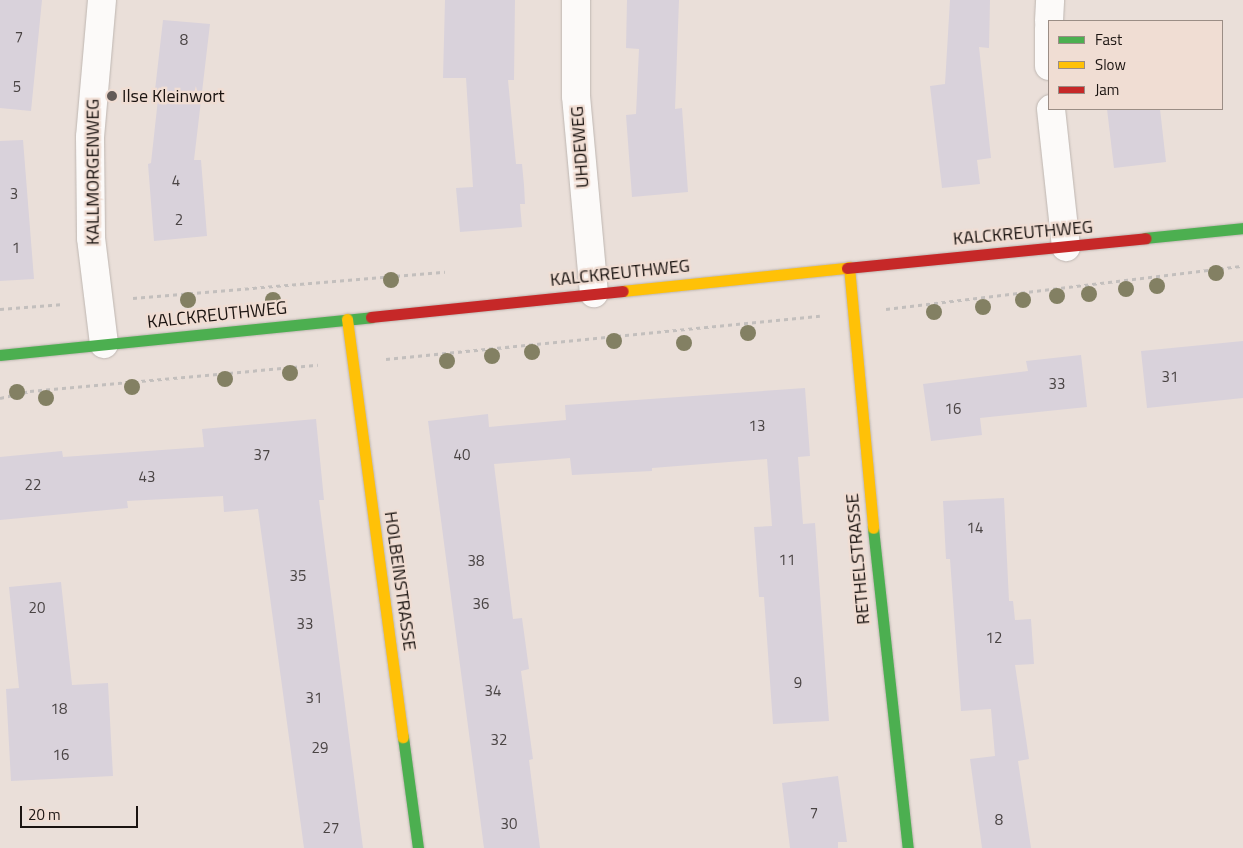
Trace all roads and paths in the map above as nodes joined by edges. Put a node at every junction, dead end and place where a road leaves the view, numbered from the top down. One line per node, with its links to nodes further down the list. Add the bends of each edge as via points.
1 (102, 0): 18 (street, KALLMORGENWEG, via 90,138 91,238)
2 (576, 0): 11 (street, UHDEWEG, via 576,96)
3 (1050, 0): 4 (street)
4 (1049, 20)
5 (1051, 110): 7 (street)
6 (1243, 228): 7 (street, KALCKREUTHWEG)
7 (1066, 247): 8 (street, KALCKREUTHWEG)
8 (849, 266): 11 (street, KALCKREUTHWEG); 24 (street, RETHELSTRASSE, via 886,668)
9 (1243, 266): 14 (path)
10 (454, 272): 12 (path)
11 (594, 293): 17 (street, KALCKREUTHWEG)
12 (129, 299)
13 (70, 304): 15 (path)
14 (887, 308)
15 (0, 309)
16 (826, 315): 20 (path)
17 (347, 319): 18 (street, KALCKREUTHWEG); 23 (street, HOLBEINSTRASSE)
18 (104, 344): 19 (street, KALCKREUTHWEG)
19 (0, 355)
20 (387, 359)
21 (317, 366): 22 (path, via 30,391)
22 (0, 398)
23 (418, 848)
24 (908, 848)

